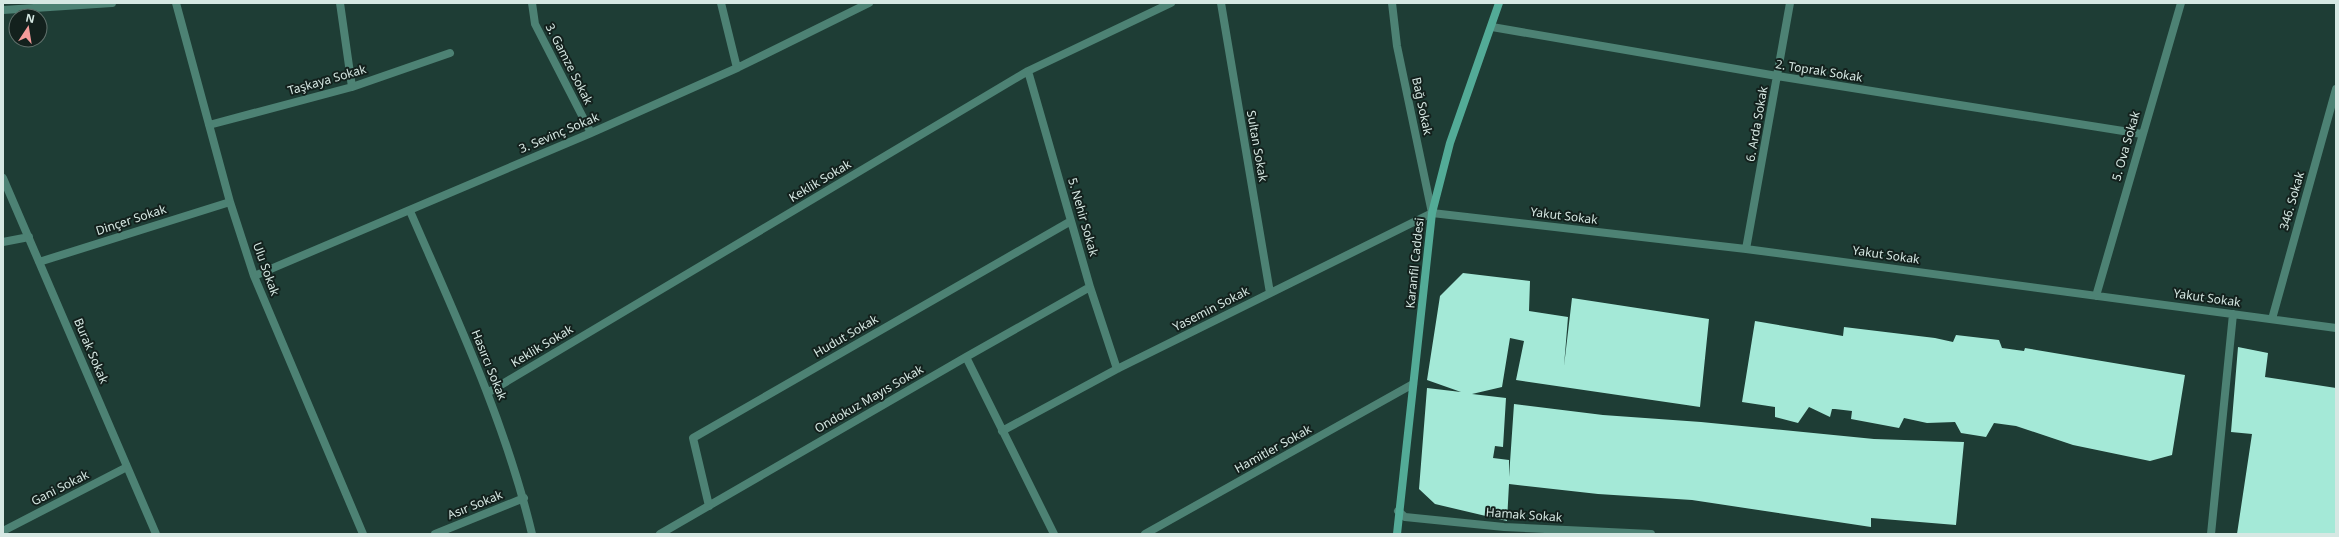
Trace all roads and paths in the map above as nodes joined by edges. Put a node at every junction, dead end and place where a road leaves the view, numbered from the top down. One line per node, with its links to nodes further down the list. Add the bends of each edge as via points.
1 (112, 3): 13 (street)
2 (176, 3): 21 (street, Ulu Sokak)
3 (340, 3): 19 (street)
4 (532, 3): 22 (street, 3. Gamze Sokak, via 535,24)
5 (721, 3): 16 (street)
6 (867, 3): 16 (street, 3. Sevinç Sokak)
7 (1171, 3): 17 (street, Keklik Sokak)
8 (1221, 3): 35 (street, Sultan Sokak)
9 (1392, 3): 27 (street, Bağ Sokak, via 1397,46)
10 (1499, 3): 14 (street, Karanfil Caddesi)
11 (1790, 3): 18 (street, 6. Arda Sokak)
12 (2181, 3): 23 (street, 5. Ova Sokak)
13 (3, 10)
14 (1492, 27): 18 (street, 2. Toprak Sokak); 27 (street, Karanfil Caddesi, via 1450,143)
15 (450, 53): 19 (street, Taşkaya Sokak)
16 (737, 68): 22 (street, 3. Sevinç Sokak)
17 (1028, 71): 28 (street, 5. Nehir Sokak); 43 (street, Keklik Sokak)
18 (1777, 76): 23 (street, 2. Toprak Sokak); 31 (street, 6. Arda Sokak)
19 (352, 87): 21 (street, Taşkaya Sokak)
20 (2336, 89): 38 (street, 346. Sokak)
21 (209, 125): 25 (street, Ulu Sokak)
22 (591, 133): 26 (street, 3. Sevinç Sokak)
23 (2142, 134): 36 (street, 5. Ova Sokak)
24 (3, 178): 29 (street, Burak Sokak)
25 (230, 202): 32 (street, Dinçer Sokak); 33 (street, Ulu Sokak)
26 (410, 210): 33 (street, 3. Sevinç Sokak); 43 (street, Hasırcı Sokak)
27 (1432, 213): 31 (street, Yakut Sokak); 35 (street, Yasemin Sokak); 42 (street, Karanfil Caddesi)
28 (1071, 221): 34 (street, 5. Nehir Sokak); 47 (street, Hudut Sokak, via 693,438)
29 (29, 238): 30 (street); 32 (street, Burak Sokak)
30 (3, 242)
31 (1746, 249): 36 (street, Yakut Sokak)
32 (39, 262): 45 (street, Burak Sokak)
33 (254, 276): 51 (street, Ulu Sokak)
34 (1090, 287): 40 (street, Ondokuz Mayıs Sokak); 41 (street, 5. Nehir Sokak)
35 (1270, 293): 41 (street, Yasemin Sokak)
36 (2096, 296): 37 (street, Yakut Sokak)
37 (2233, 314): 38 (street, Yakut Sokak); 59 (street)
38 (2272, 319): 39 (street, Yakut Sokak)
39 (2336, 328)
40 (966, 357): 44 (street); 47 (street, Ondokuz Mayıs Sokak)
41 (1117, 369): 44 (street, Yasemin Sokak)
42 (1413, 384): 48 (street, Karanfil Caddesi); 56 (street, Hamitler Sokak)
43 (489, 392): 46 (street, Hasırcı Sokak)
44 (1002, 431): 55 (street)
45 (128, 467): 49 (street, Gani Sokak); 50 (street, Burak Sokak)
46 (524, 498): 52 (street, Asır Sokak); 53 (street, Hasırcı Sokak)
47 (709, 506): 54 (street, Ondokuz Mayıs Sokak)
48 (1398, 511): 57 (street, Karanfil Caddesi); 58 (street, Hamak Sokak, via 1405,517 1504,527)
49 (3, 531)
50 (156, 534)
51 (362, 534)
52 (435, 534)
53 (532, 534)
54 (660, 534)
55 (1054, 534)
56 (1145, 534)
57 (1397, 534)
58 (1651, 534)
59 (2211, 534)

